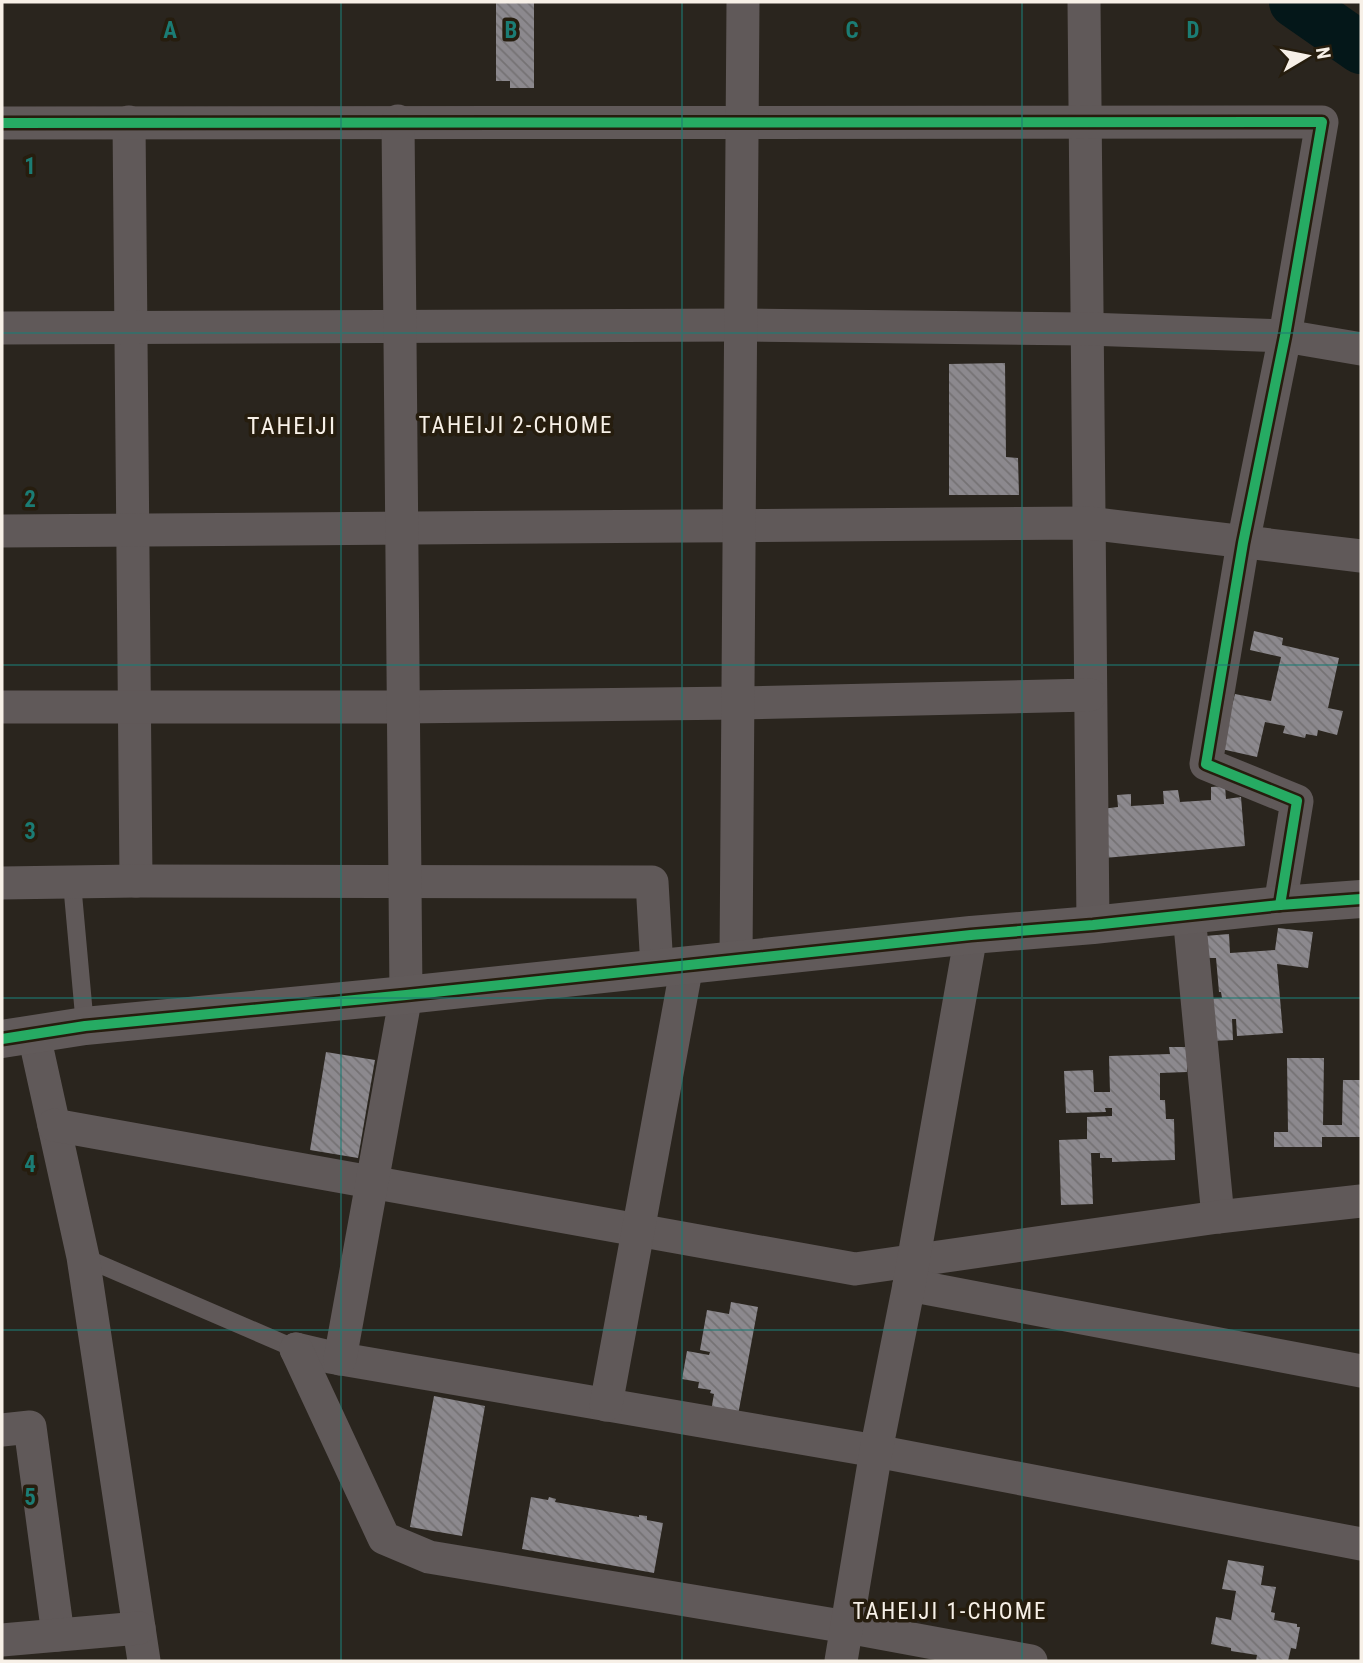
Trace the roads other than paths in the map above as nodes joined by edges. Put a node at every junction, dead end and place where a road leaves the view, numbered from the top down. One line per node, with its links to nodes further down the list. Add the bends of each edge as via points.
1 (743, 2): 7 (street)
2 (1084, 2): 6 (street)
3 (398, 121): 5 (street); 7 (street); 11 (street)
4 (2, 122): 5 (street)
5 (129, 122): 9 (street)
6 (1085, 122): 7 (street); 12 (street); 13 (street, via 1322,122)
7 (743, 123): 8 (street)
8 (741, 325): 11 (street); 12 (street); 16 (street)
9 (131, 327): 10 (street); 11 (street); 19 (street)
10 (2, 328)
11 (400, 328): 17 (street)
12 (1087, 329): 13 (street); 15 (street)
13 (1285, 336): 14 (street); 20 (street)
14 (1361, 349)
15 (1088, 523): 16 (street); 20 (street); 22 (street)
16 (740, 526): 17 (street); 23 (street)
17 (402, 529): 19 (street); 26 (street)
18 (2, 531): 19 (street)
19 (132, 531): 24 (street)
20 (1243, 543): 21 (street); 32 (street, via 1206,764 1297,801)
21 (1361, 556)
22 (1090, 695): 23 (street); 34 (street)
23 (738, 703): 26 (street); 36 (street)
24 (134, 706): 25 (street); 26 (street); 27 (street)
25 (2, 707)
26 (403, 707): 28 (street)
27 (136, 881): 28 (street); 30 (street)
28 (405, 881): 37 (street, via 652,882); 38 (street)
29 (2, 883): 30 (street)
30 (72, 883): 39 (lane)
31 (1361, 899): 32 (street)
32 (1280, 905): 33 (street)
33 (1189, 915): 34 (street); 44 (street)
34 (1093, 925): 35 (street)
35 (971, 934): 36 (street); 47 (street)
36 (736, 960): 37 (street)
37 (672, 967): 38 (street); 45 (street)
38 (406, 995): 39 (street); 42 (street)
39 (85, 1026): 40 (street)
40 (18, 1037): 41 (street)
41 (54, 1125): 42 (street); 46 (street)
42 (372, 1182): 45 (street); 49 (street)
43 (1361, 1201): 44 (street)
44 (1218, 1217): 47 (street)
45 (638, 1230): 47 (street, via 855,1269); 51 (street)
46 (83, 1257): 48 (lane); 56 (street)
47 (911, 1273): 50 (street); 53 (street)
48 (296, 1349): 49 (street); 55 (street, via 384,1538 429,1557)
49 (340, 1359): 51 (street)
50 (1361, 1371)
51 (606, 1405): 53 (street)
52 (2, 1430): 57 (street, via 30,1427)
53 (876, 1451): 54 (street); 55 (street)
54 (1361, 1544)
55 (847, 1627): 60 (street); 61 (street)
56 (139, 1628): 57 (street); 59 (street)
57 (58, 1635): 58 (street)
58 (2, 1640)
59 (144, 1661)
60 (841, 1661)
61 (1031, 1661)

